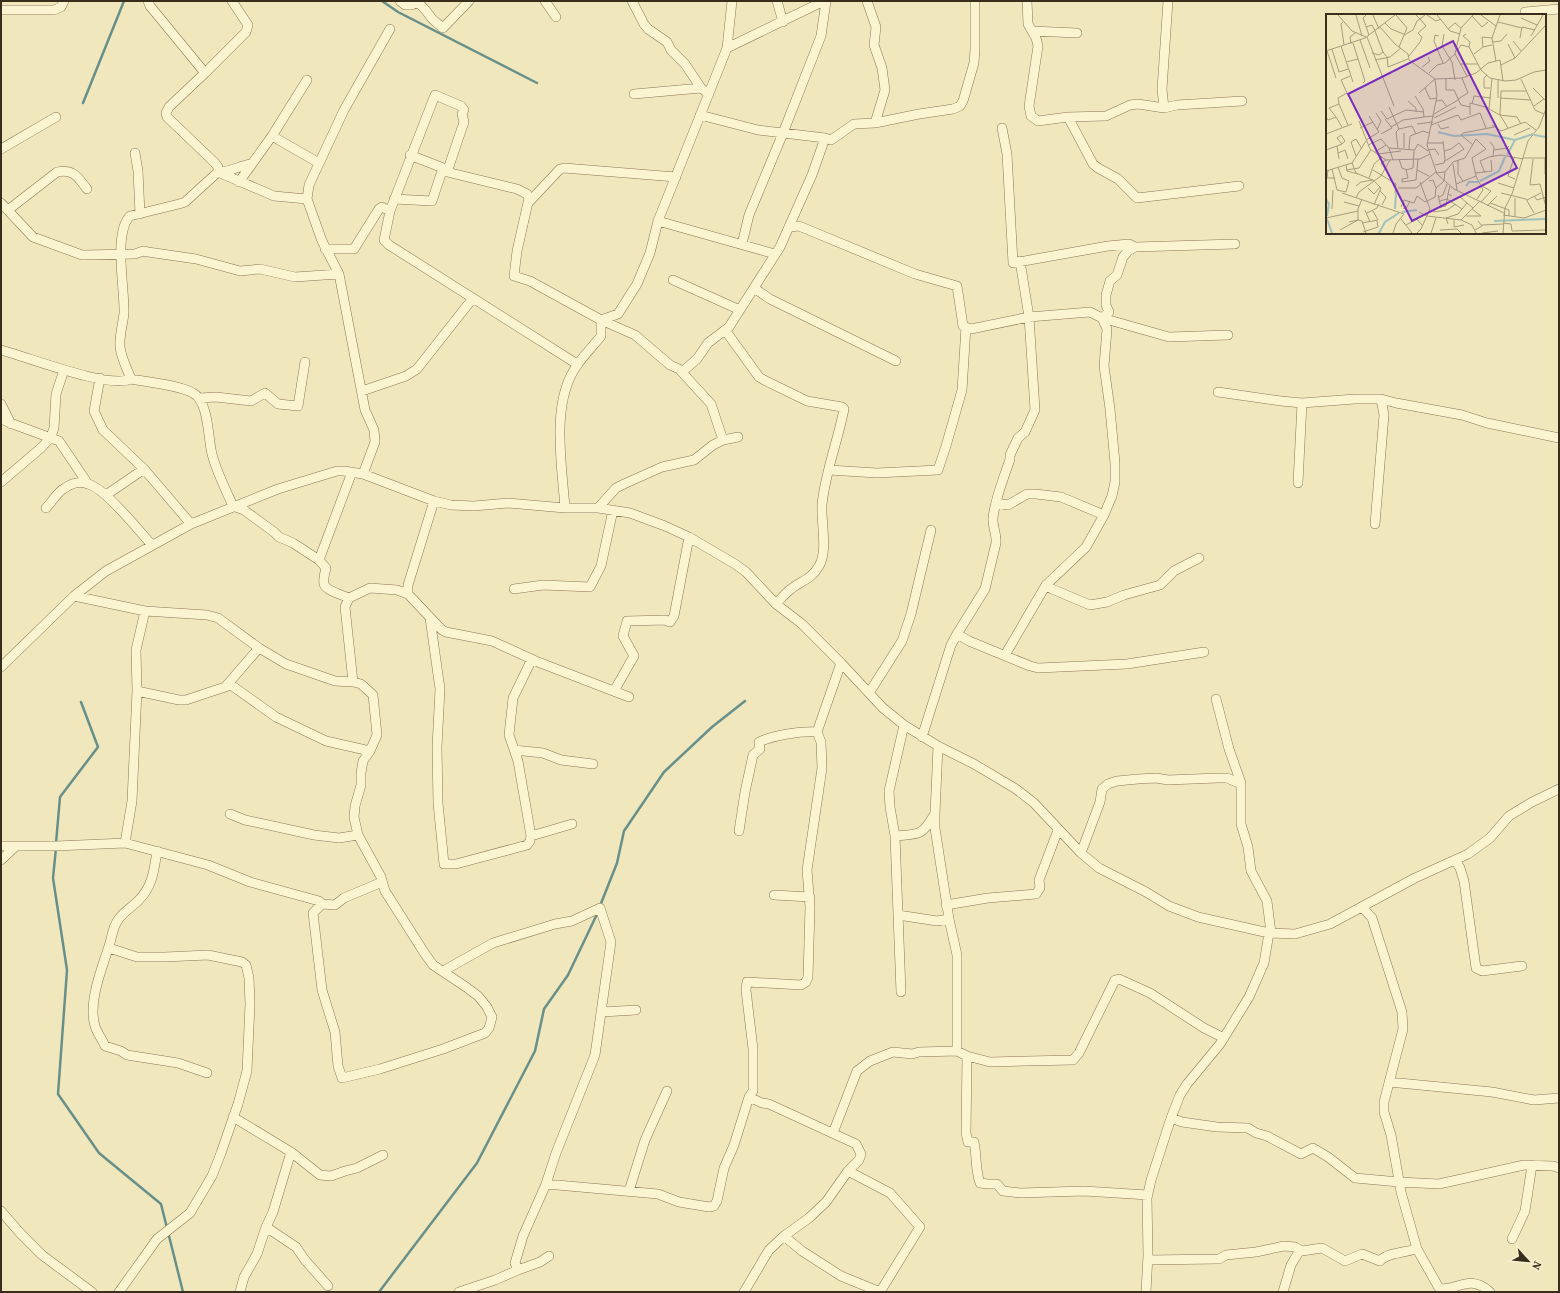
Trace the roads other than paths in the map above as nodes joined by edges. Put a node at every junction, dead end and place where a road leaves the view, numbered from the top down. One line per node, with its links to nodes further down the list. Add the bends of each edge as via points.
1 (64, 1): 16 (street, via 61,7 54,10)
2 (148, 1): 24 (street)
3 (232, 1): 24 (street, via 248,25 246,32)
4 (400, 1): 5 (street, via 404,5 419,4 443,28)
5 (469, 1)
6 (545, 1): 18 (street)
7 (633, 1): 26 (street, via 644,24 667,42)
8 (732, 1): 23 (street)
9 (777, 1): 19 (street)
10 (825, 1): 19 (street); 35 (street, via 820,36)
11 (867, 1): 33 (street, via 876,27 874,45 882,68 885,90)
12 (974, 1): 33 (street, via 974,63 960,106)
13 (1027, 1): 21 (street, via 1028,24)
14 (1168, 1): 29 (street, via 1162,89)
15 (1559, 9): 17 (street)
16 (1, 10)
17 (1525, 12)
18 (556, 17)
19 (783, 22): 23 (street)
20 (390, 29): 41 (street, via 344,110)
21 (1032, 30): 22 (street); 32 (street, via 1038,46 1029,106 1031,116 1038,121)
22 (1077, 33)
23 (727, 48): 26 (street)
24 (205, 73): 44 (street, via 166,112 167,117 215,163)
25 (307, 80): 36 (street)
26 (705, 91): 27 (street); 30 (street)
27 (634, 94)
28 (1242, 101): 29 (street)
29 (1164, 108): 32 (street, via 1138,104 1106,116)
30 (700, 115): 35 (street, via 758,130); 45 (street)
31 (56, 117): 38 (street)
32 (1068, 117): 47 (street, via 1093,164 1118,179 1137,198)
33 (875, 123): 37 (street, via 854,124 831,140)
34 (1002, 128): 64 (street, via 1008,154 1013,263)
35 (783, 133): 37 (street); 58 (street, via 749,214)
36 (272, 136): 41 (street); 42 (street)
37 (825, 138): 57 (street)
38 (1, 149)
39 (135, 153): 55 (street)
40 (410, 155): 43 (street); 43 (street, via 435,95 461,106 464,110 464,122); 50 (street)
41 (319, 163): 49 (street)
42 (250, 164): 44 (street); 46 (street)
43 (445, 170): 50 (street, via 432,201); 51 (street, via 518,189 527,194)
44 (218, 172): 46 (street); 55 (street, via 185,202)
45 (676, 177): 51 (street, via 564,168 560,169); 56 (street)
46 (239, 182): 49 (street, via 274,196)
47 (1239, 186)
48 (88, 189): 53 (street, via 71,172 57,172)
49 (307, 199): 61 (street)
50 (394, 199): 54 (street)
51 (529, 202): 72 (street, via 514,276 530,281)
52 (1, 203): 53 (street)
53 (8, 210): 62 (street, via 33,237 77,254)
54 (390, 211): 61 (street, via 379,209 354,249); 68 (street, via 384,240)
55 (140, 214): 62 (street, via 128,218)
56 (658, 221): 58 (street); 72 (street, via 650,253 637,284 618,314)
57 (790, 227): 63 (street); 73 (street, via 799,226 915,274 957,286)
58 (742, 244): 63 (street)
59 (1235, 244): 60 (street)
60 (1135, 247): 64 (street, via 1129,244 1108,246); 71 (street, via 1123,257 1117,275 1110,281 1106,295 1109,312)
61 (325, 249): 65 (street)
62 (120, 254): 65 (street, via 148,252 196,259 240,271 260,269 295,277); 83 (street, via 124,312 120,346)
63 (775, 254): 67 (street)
64 (1020, 261): 70 (street)
65 (339, 274): 84 (street)
66 (673, 280): 69 (street)
67 (754, 288): 69 (street); 77 (street, via 770,299)
68 (473, 298): 79 (street); 84 (street, via 417,369 406,376)
69 (740, 310): 74 (street)
70 (1029, 317): 71 (street, via 1090,312); 73 (street, via 976,330); 105 (street, via 1036,410 1010,455)
71 (1102, 318): 75 (street, via 1169,338); 111 (street, via 1107,329 1104,366 1115,463 1115,482)
72 (602, 320): 79 (street, via 602,336); 81 (street, via 635,335)
73 (966, 327): 97 (street, via 962,390 938,470 877,473)
74 (725, 330): 81 (street, via 708,342 697,359); 97 (street, via 759,377 807,401 844,409)
75 (1228, 335)
76 (1, 350): 80 (street)
77 (896, 361)
78 (305, 362): 86 (street, via 298,406 278,404 265,393 251,401)
79 (577, 364): 108 (street, via 563,400 560,430)
80 (64, 370): 82 (street); 93 (street, via 56,394)
81 (682, 372): 95 (street, via 711,404)
82 (100, 378): 83 (street, via 124,382); 96 (street, via 94,411 103,430)
83 (131, 379): 86 (street, via 172,386 193,392)
84 (362, 391): 99 (street, via 375,442)
85 (1218, 392): 88 (street)
86 (200, 398): 106 (street, via 204,407 211,452)
87 (1381, 399): 88 (street); 94 (street, via 1462,414); 113 (street, via 1384,415)
88 (1302, 403): 101 (street)
89 (1, 404): 91 (street)
90 (1, 419): 91 (street)
91 (11, 424): 93 (street)
92 (738, 436): 95 (street)
93 (51, 437): 100 (street); 102 (street, via 59,441)
94 (1559, 438)
95 (723, 440): 109 (street, via 694,460 662,467 616,488)
96 (144, 469): 103 (street); 112 (street)
97 (829, 470): 124 (street, via 822,507 823,557 820,566 807,580 792,587)
98 (352, 472): 99 (street); 106 (street, via 337,471); 118 (street)
99 (363, 474): 104 (street)
100 (1, 482)
101 (1298, 483)
102 (88, 484): 103 (street); 107 (street, via 79,482 64,488)
103 (106, 495): 116 (street)
104 (434, 500): 108 (street, via 450,505 508,503); 121 (street, via 408,585)
105 (996, 503): 111 (street, via 1008,505 1027,494 1061,497); 127 (street, via 993,520 997,536 985,589)
106 (232, 506): 112 (street); 118 (street, via 244,510 279,537 294,543)
107 (46, 508)
108 (565, 508): 109 (street)
109 (598, 508): 110 (street)
110 (613, 510): 115 (street, via 646,518); 120 (street, via 601,566 590,587 543,585)
111 (1104, 515): 119 (street, via 1086,547)
112 (191, 524): 116 (street)
113 (1375, 524)
114 (931, 530): 138 (street, via 902,641)
115 (689, 537): 124 (street, via 746,572); 137 (street, via 674,616 670,622 627,621 623,636 634,656)
116 (152, 545): 122 (street, via 106,571)
117 (1199, 558): 119 (street, via 1174,572 1160,585 1090,605)
118 (319, 560): 123 (street, via 326,568 324,584 327,588)
119 (1046, 584): 130 (street)
120 (514, 589)
121 (408, 594): 123 (street, via 397,590 370,588); 126 (street)
122 (74, 596): 125 (street); 133 (street)
123 (349, 598): 134 (street, via 345,607)
124 (776, 604): 132 (street, via 802,624)
125 (145, 611): 128 (street, via 218,618); 136 (street, via 136,650)
126 (430, 618): 131 (street, via 446,632 492,641); 156 (street, via 440,689 438,803 444,864 456,864 527,845)
127 (957, 634): 130 (street); 143 (street, via 951,645)
128 (259, 648): 134 (street, via 286,664 335,681); 135 (street)
129 (1204, 652): 130 (street, via 1127,664 1038,668)
130 (1005, 655)
131 (532, 659): 137 (street); 145 (street, via 513,698 509,735)
132 (841, 663): 138 (street); 142 (street)
133 (1, 667)
134 (353, 682): 146 (street, via 360,684 373,695 377,735)
135 (226, 686): 136 (street, via 186,700); 146 (street, via 231,685 276,717 326,741)
136 (137, 690): 158 (street, via 132,801)
137 (614, 691): 139 (street)
138 (869, 693): 141 (street)
139 (629, 697)
140 (1216, 699): 148 (street)
141 (904, 726): 143 (street); 157 (street, via 889,791)
142 (817, 732): 154 (street, via 759,742 760,749 754,755 745,792); 167 (street, via 821,742 822,768 808,864)
143 (922, 737): 144 (street)
144 (938, 746): 151 (street); 153 (street, via 1016,789 1034,803)
145 (514, 750): 147 (street, via 543,753 562,760); 156 (street)
146 (370, 751): 155 (street, via 363,761 362,785 354,817)
147 (594, 764)
148 (1241, 784): 162 (street, via 1227,778 1156,778 1108,784 1102,789 1100,802); 173 (street, via 1241,824 1248,847 1251,871 1267,901)
149 (1559, 789): 164 (street, via 1509,816 1490,838)
150 (230, 814): 155 (street, via 245,820 314,835 339,838)
151 (935, 814): 157 (street, via 921,833); 169 (street)
152 (572, 824): 156 (street)
153 (1058, 830): 162 (street); 169 (street, via 1036,894)
154 (739, 832)
155 (358, 835): 165 (street)
156 (531, 836)
157 (895, 836): 171 (street)
158 (125, 843): 160 (street); 161 (street)
159 (1, 846): 160 (street)
160 (16, 846): 163 (street)
161 (157, 851): 168 (street, via 208,865 250,882 315,898); 174 (street, via 151,883 143,896 114,926)
162 (1081, 853): 173 (street, via 1099,868 1169,906 1198,916)
163 (1, 860)
164 (1455, 860): 170 (street); 175 (street, via 1464,881 1476,968 1482,971)
165 (382, 882): 168 (street, via 335,904); 176 (street, via 385,892 425,954)
166 (774, 895): 167 (street)
167 (810, 897): 186 (street, via 810,943 806,982 801,985 747,982 753,1056 753,1091)
168 (322, 904): 176 (street, via 313,913 322,990 335,1032 338,1066 342,1078 394,1065 485,1033 492,1017 487,1007 478,996)
169 (946, 904): 172 (street)
170 (1362, 907): 173 (street, via 1330,924 1295,934); 184 (street, via 1372,918 1404,1020)
171 (898, 916): 172 (street, via 937,921); 177 (street)
172 (948, 919): 181 (street, via 957,955)
173 (1270, 933): 180 (street, via 1258,979)
174 (109, 948): 183 (street, via 98,977 93,1016 95,1027 105,1046 128,1055 178,1063); 188 (street, via 137,957 208,955 235,960 246,965 250,1004 247,1071)
175 (1522, 966)
176 (443, 971): 179 (street, via 493,943 572,921 600,908 611,942)
177 (901, 992)
178 (636, 1010): 179 (street)
179 (602, 1012): 197 (street, via 594,1059)
180 (1224, 1038): 182 (street, via 1150,993 1120,979 1115,980 1079,1053 1073,1060 990,1062); 189 (street, via 1187,1084)
181 (957, 1051): 182 (street); 190 (street, via 912,1054 893,1052 865,1064 857,1071)
182 (967, 1056): 199 (street, via 966,1133 968,1142 974,1142 976,1171 980,1183 998,1184 1003,1191 1084,1191)
183 (207, 1073)
184 (1389, 1082): 187 (street, via 1492,1092 1534,1100); 196 (street, via 1384,1112)
185 (667, 1091): 198 (street, via 645,1140)
186 (749, 1097): 190 (street); 198 (street, via 734,1146 724,1168 714,1206 701,1206 679,1202 658,1194)
187 (1559, 1098)
188 (233, 1117): 191 (street); 212 (street, via 212,1176 190,1213 157,1239)
189 (1171, 1118): 196 (street, via 1210,1126 1248,1128 1301,1154 1311,1148 1317,1150 1355,1178); 199 (street)
190 (833, 1133): 195 (street, via 856,1144 860,1149 858,1160)
191 (291, 1152): 192 (street, via 320,1175 331,1176 357,1168); 201 (street, via 274,1212)
192 (383, 1155)
193 (1532, 1165): 194 (street); 196 (street, via 1439,1184); 203 (street, via 1525,1211)
194 (1559, 1168)
195 (848, 1171): 202 (street, via 826,1202); 202 (street, via 890,1193 920,1227 880,1292 841,1276)
196 (1400, 1182): 204 (street)
197 (546, 1184): 198 (street); 208 (street, via 515,1263)
198 (629, 1191)
199 (1148, 1195): 207 (street)
200 (1, 1211): 211 (street, via 42,1255)
201 (266, 1227): 209 (street, via 296,1247); 213 (street)
202 (784, 1236): 215 (street, via 769,1250)
203 (1512, 1239)
204 (1417, 1249): 205 (street, via 1382,1258 1380,1262 1362,1254 1344,1261 1322,1248); 210 (street)
205 (1300, 1250): 207 (street, via 1282,1246 1226,1255 1219,1259); 217 (street, via 1291,1265)
206 (549, 1256): 208 (street)
207 (1148, 1260): 216 (street)
208 (518, 1270): 214 (street)
209 (328, 1286)
210 (1440, 1290): 218 (street, via 1472,1283 1484,1286)
211 (92, 1292)
212 (119, 1292)
213 (240, 1292)
214 (459, 1292)
215 (744, 1292)
216 (1146, 1292)
217 (1283, 1292)
218 (1490, 1292)

